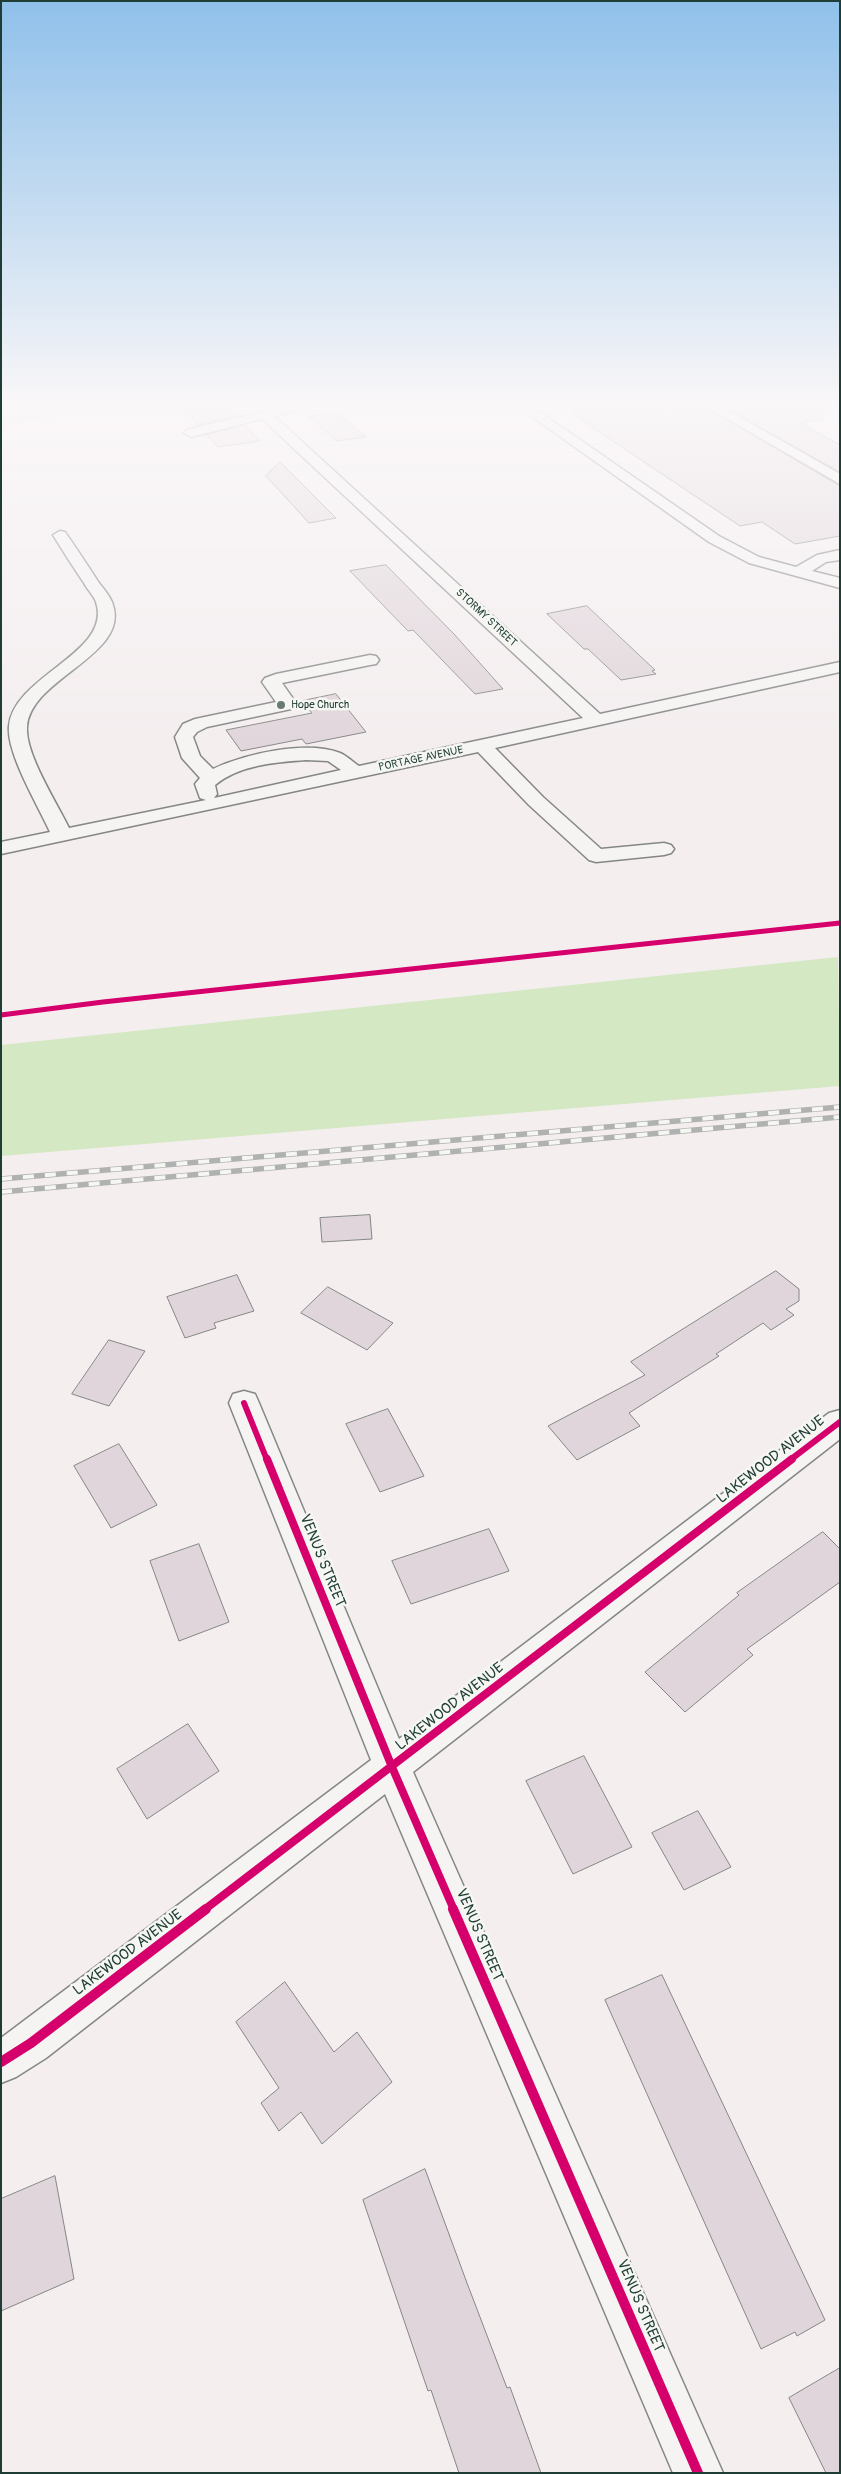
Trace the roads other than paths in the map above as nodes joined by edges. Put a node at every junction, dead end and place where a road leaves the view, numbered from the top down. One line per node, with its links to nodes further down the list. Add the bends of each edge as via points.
1 (381, 521): 9 (street, STORMY STREET)
2 (689, 521): 5 (street, via 754,560)
3 (60, 535): 14 (street, via 104,602 107,614 106,625 98,639 35,692 23,708 18,725 25,755)
4 (840, 555): 5 (street, via 822,558)
5 (798, 572): 6 (street)
6 (840, 583)
7 (370, 660): 12 (street, via 276,679 271,682 285,700 285,705 190,728 184,737 191,758)
8 (840, 667): 9 (street, PORTAGE AVENUE)
9 (596, 720): 10 (street, PORTAGE AVENUE)
10 (482, 745): 11 (street, PORTAGE AVENUE); 16 (street, via 596,856)
11 (356, 773): 12 (street, via 334,757 304,754 230,768); 13 (street, PORTAGE AVENUE)
12 (210, 777): 13 (street, via 205,784)
13 (211, 804): 14 (street, PORTAGE AVENUE)
14 (62, 835): 15 (street, PORTAGE AVENUE)
15 (1, 848)
16 (664, 849)
17 (244, 1403): 19 (street, VENUS STREET)
18 (840, 1422): 19 (street, LAKEWOOD AVENUE)
19 (392, 1767): 20 (street, LAKEWOOD AVENUE, via 31,2043); 21 (street, VENUS STREET)
20 (1, 2062)
21 (698, 2473)

